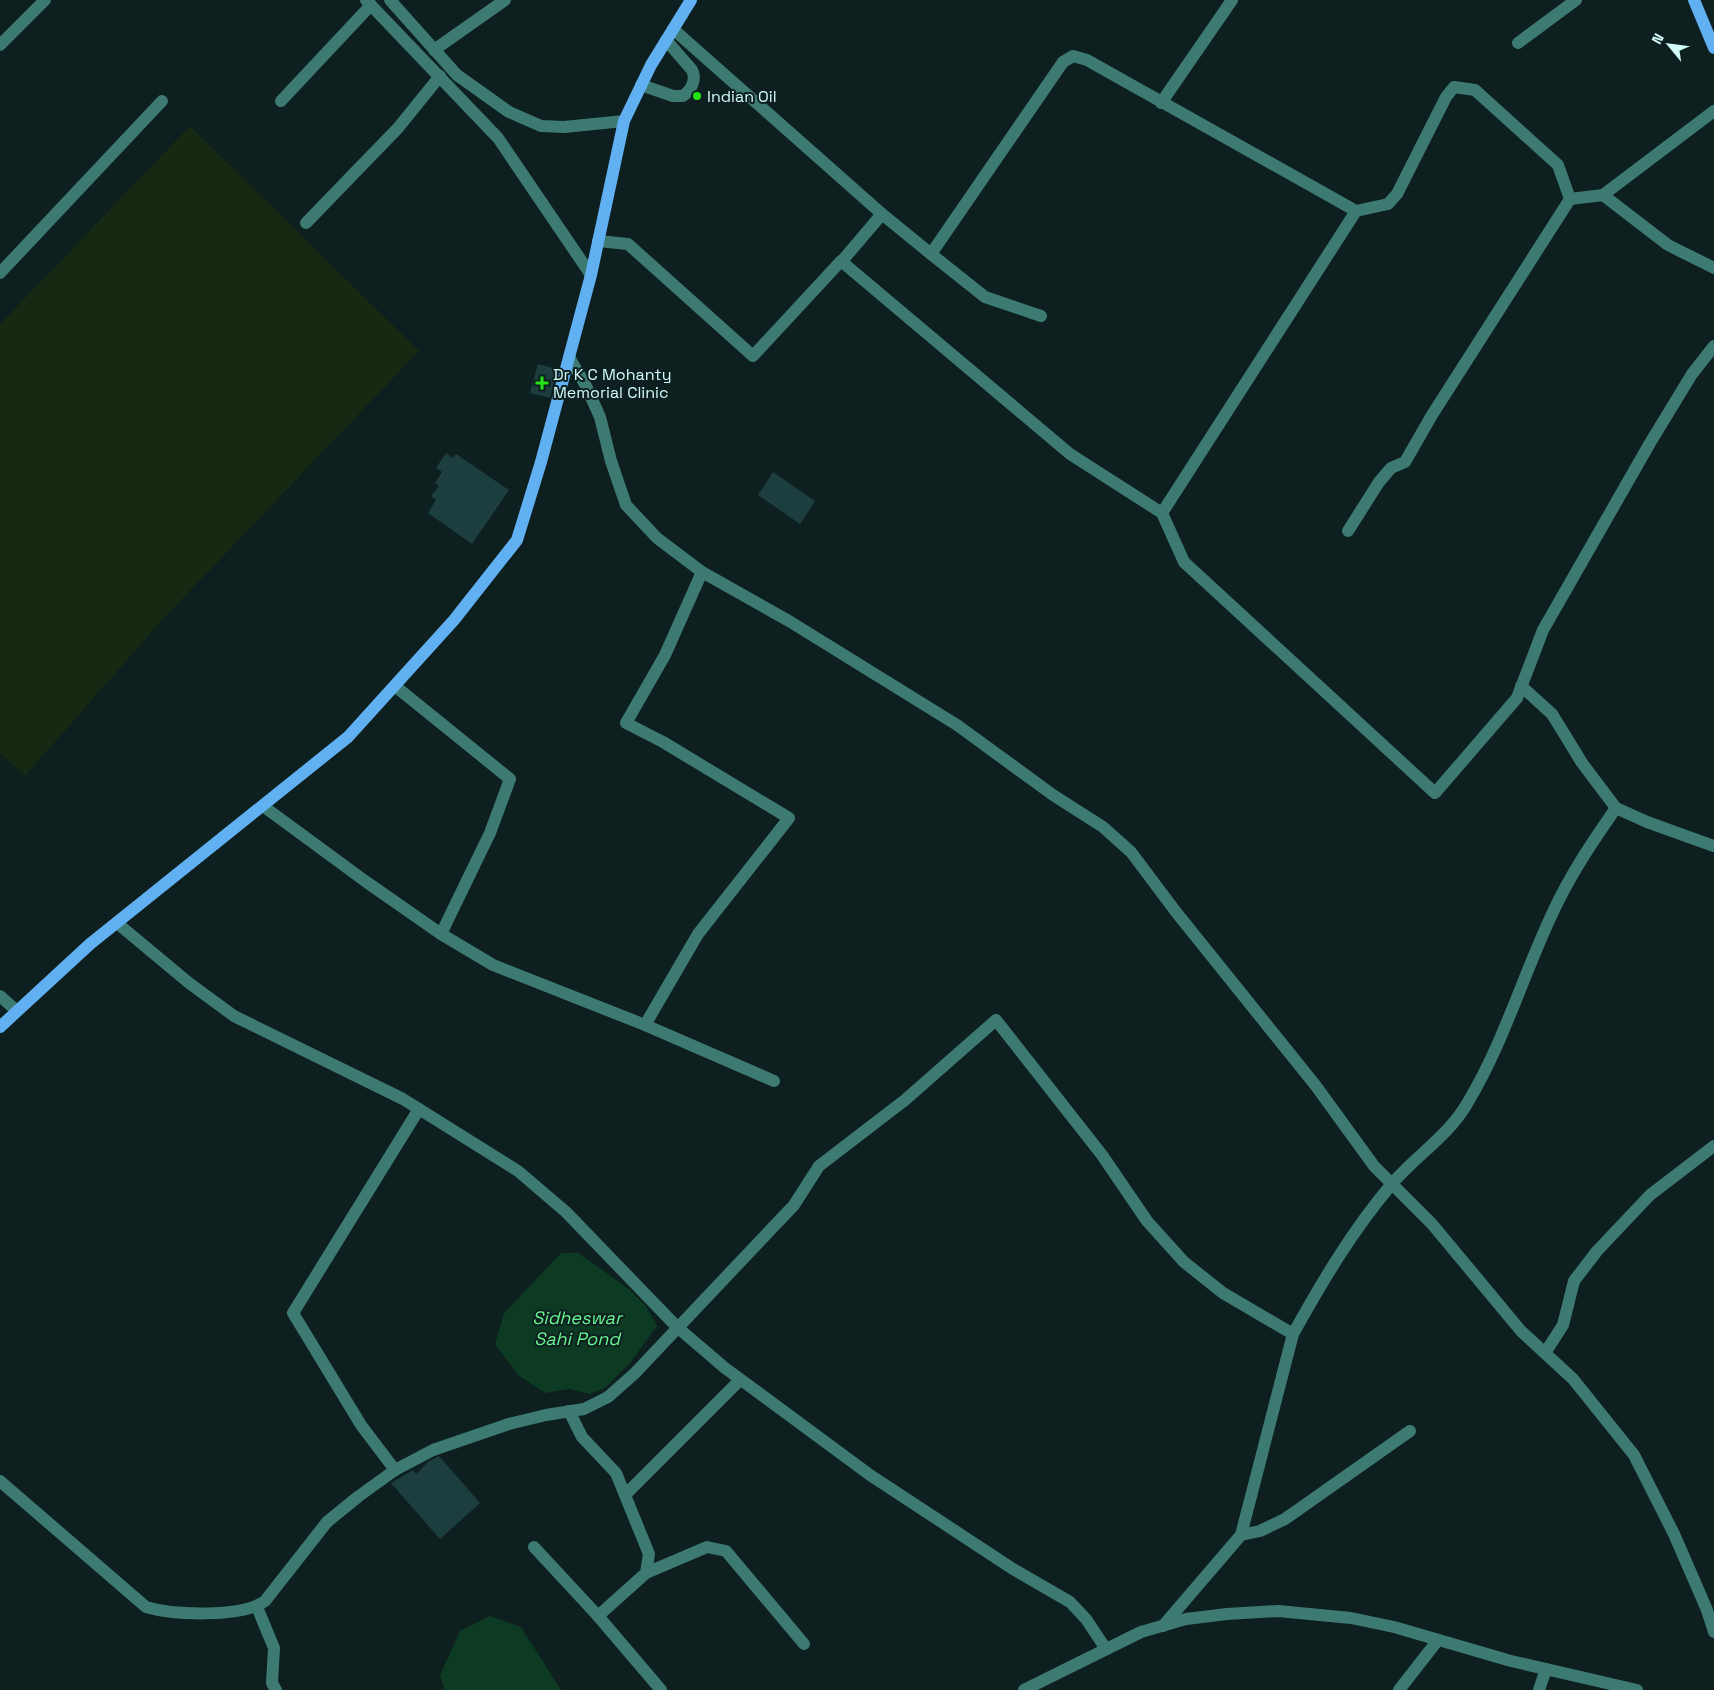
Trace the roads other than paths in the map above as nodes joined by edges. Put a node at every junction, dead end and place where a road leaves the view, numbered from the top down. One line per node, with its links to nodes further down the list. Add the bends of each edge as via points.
1 (45, 0): 11 (street)
2 (390, 0): 13 (street)
3 (505, 0): 13 (street)
4 (691, 0): 9 (main road)
5 (1232, 0): 18 (street)
6 (1576, 0): 10 (street)
7 (1694, 0): 12 (main road)
8 (368, 3): 14 (street); 17 (street)
9 (670, 34): 15 (main road); 15 (street, via 695,76 693,83 683,96 673,96); 24 (street)
10 (1518, 43)
11 (0, 45)
12 (1714, 48)
13 (434, 50): 20 (street, via 457,75 509,112 541,126)
14 (440, 76): 25 (street, via 398,128); 31 (street, via 498,138)
15 (641, 85): 20 (main road)
16 (162, 101): 30 (street)
17 (282, 102)
18 (1161, 103): 23 (street); 27 (street, via 1087,60 1073,56 1063,62)
19 (1714, 111): 21 (street)
20 (624, 122): 26 (main road)
21 (1603, 195): 22 (street); 29 (street, via 1668,244)
22 (1570, 199): 23 (street, via 1558,165 1476,90 1454,87 1397,194 1388,204); 36 (street, via 1405,462 1391,468 1379,482)
23 (1356, 211): 35 (street)
24 (882, 214): 27 (street); 28 (street)
25 (306, 223)
26 (598, 241): 28 (street, via 628,244 754,356); 31 (main road)
27 (931, 254): 32 (street, via 985,297)
28 (842, 261): 35 (street, via 1070,454)
29 (1714, 268)
30 (0, 273)
31 (590, 275): 34 (main road)
32 (1041, 316)
33 (1714, 346): 39 (street, via 1692,374 1543,630)
34 (569, 357): 37 (street, via 600,417 626,505 656,538); 38 (main road, via 517,540 454,620)
35 (1162, 513): 39 (street, via 1184,562 1435,794 1517,698)
36 (1348, 531)
37 (702, 572): 47 (street, via 665,655 626,723 788,818 698,934); 52 (street, via 789,621 957,725 1102,827 1131,852 1316,1086 1374,1166)
38 (395, 686): 40 (main road, via 348,737); 44 (street, via 510,779 490,833)
39 (1521, 686): 41 (street, via 1552,714 1582,763)
40 (263, 806): 43 (main road); 44 (street)
41 (1616, 808): 42 (street); 52 (street, via 1585,853 1553,911 1491,1062 1467,1105 1444,1134)
42 (1714, 846)
43 (118, 923): 46 (main road, via 90,944); 50 (street, via 182,978 234,1016 403,1098)
44 (442, 934): 47 (street, via 493,965)
45 (0, 996): 46 (street)
46 (17, 1012): 48 (main road)
47 (645, 1025): 49 (street)
48 (0, 1027)
49 (774, 1081)
50 (419, 1109): 53 (street, via 518,1171 566,1212); 59 (street, via 292,1312 361,1425)
51 (1714, 1146): 55 (street, via 1650,1194 1597,1251 1574,1281 1563,1325)
52 (1392, 1184): 54 (street, via 1354,1234); 55 (street, via 1432,1224 1522,1331)
53 (677, 1327): 54 (street, via 794,1205 818,1166 905,1100 996,1020 1102,1155 1147,1221 1184,1262 1223,1293); 56 (street); 57 (street, via 608,1397 584,1409)
54 (1293, 1334): 62 (street)
55 (1545, 1353): 68 (street, via 1573,1379 1634,1455 1674,1534)
56 (740, 1380): 61 (street); 71 (street, via 870,1475 1013,1569 1070,1602)
57 (569, 1411): 59 (street, via 509,1424 433,1450); 61 (street, via 582,1437 616,1472)
58 (1410, 1431): 62 (street, via 1285,1520)
59 (395, 1470): 65 (street, via 328,1522)
60 (0, 1481): 65 (street, via 146,1607 162,1612 239,1612)
61 (626, 1494): 64 (street, via 649,1554)
62 (1241, 1535): 67 (street)
63 (534, 1547): 66 (street)
64 (646, 1573): 66 (street); 70 (street, via 707,1547 726,1551)
65 (257, 1607): 73 (street, via 274,1648 272,1683)
66 (598, 1616): 74 (street)
67 (1163, 1626): 69 (street, via 1186,1619 1278,1611 1351,1618); 71 (street, via 1141,1632)
68 (1714, 1632)
69 (1438, 1640): 72 (street); 76 (street)
70 (804, 1644)
71 (1106, 1649): 75 (street)
72 (1546, 1669): 77 (street); 78 (street)
73 (276, 1690)
74 (660, 1690)
75 (1024, 1690)
76 (1399, 1690)
77 (1538, 1690)
78 (1637, 1690)

